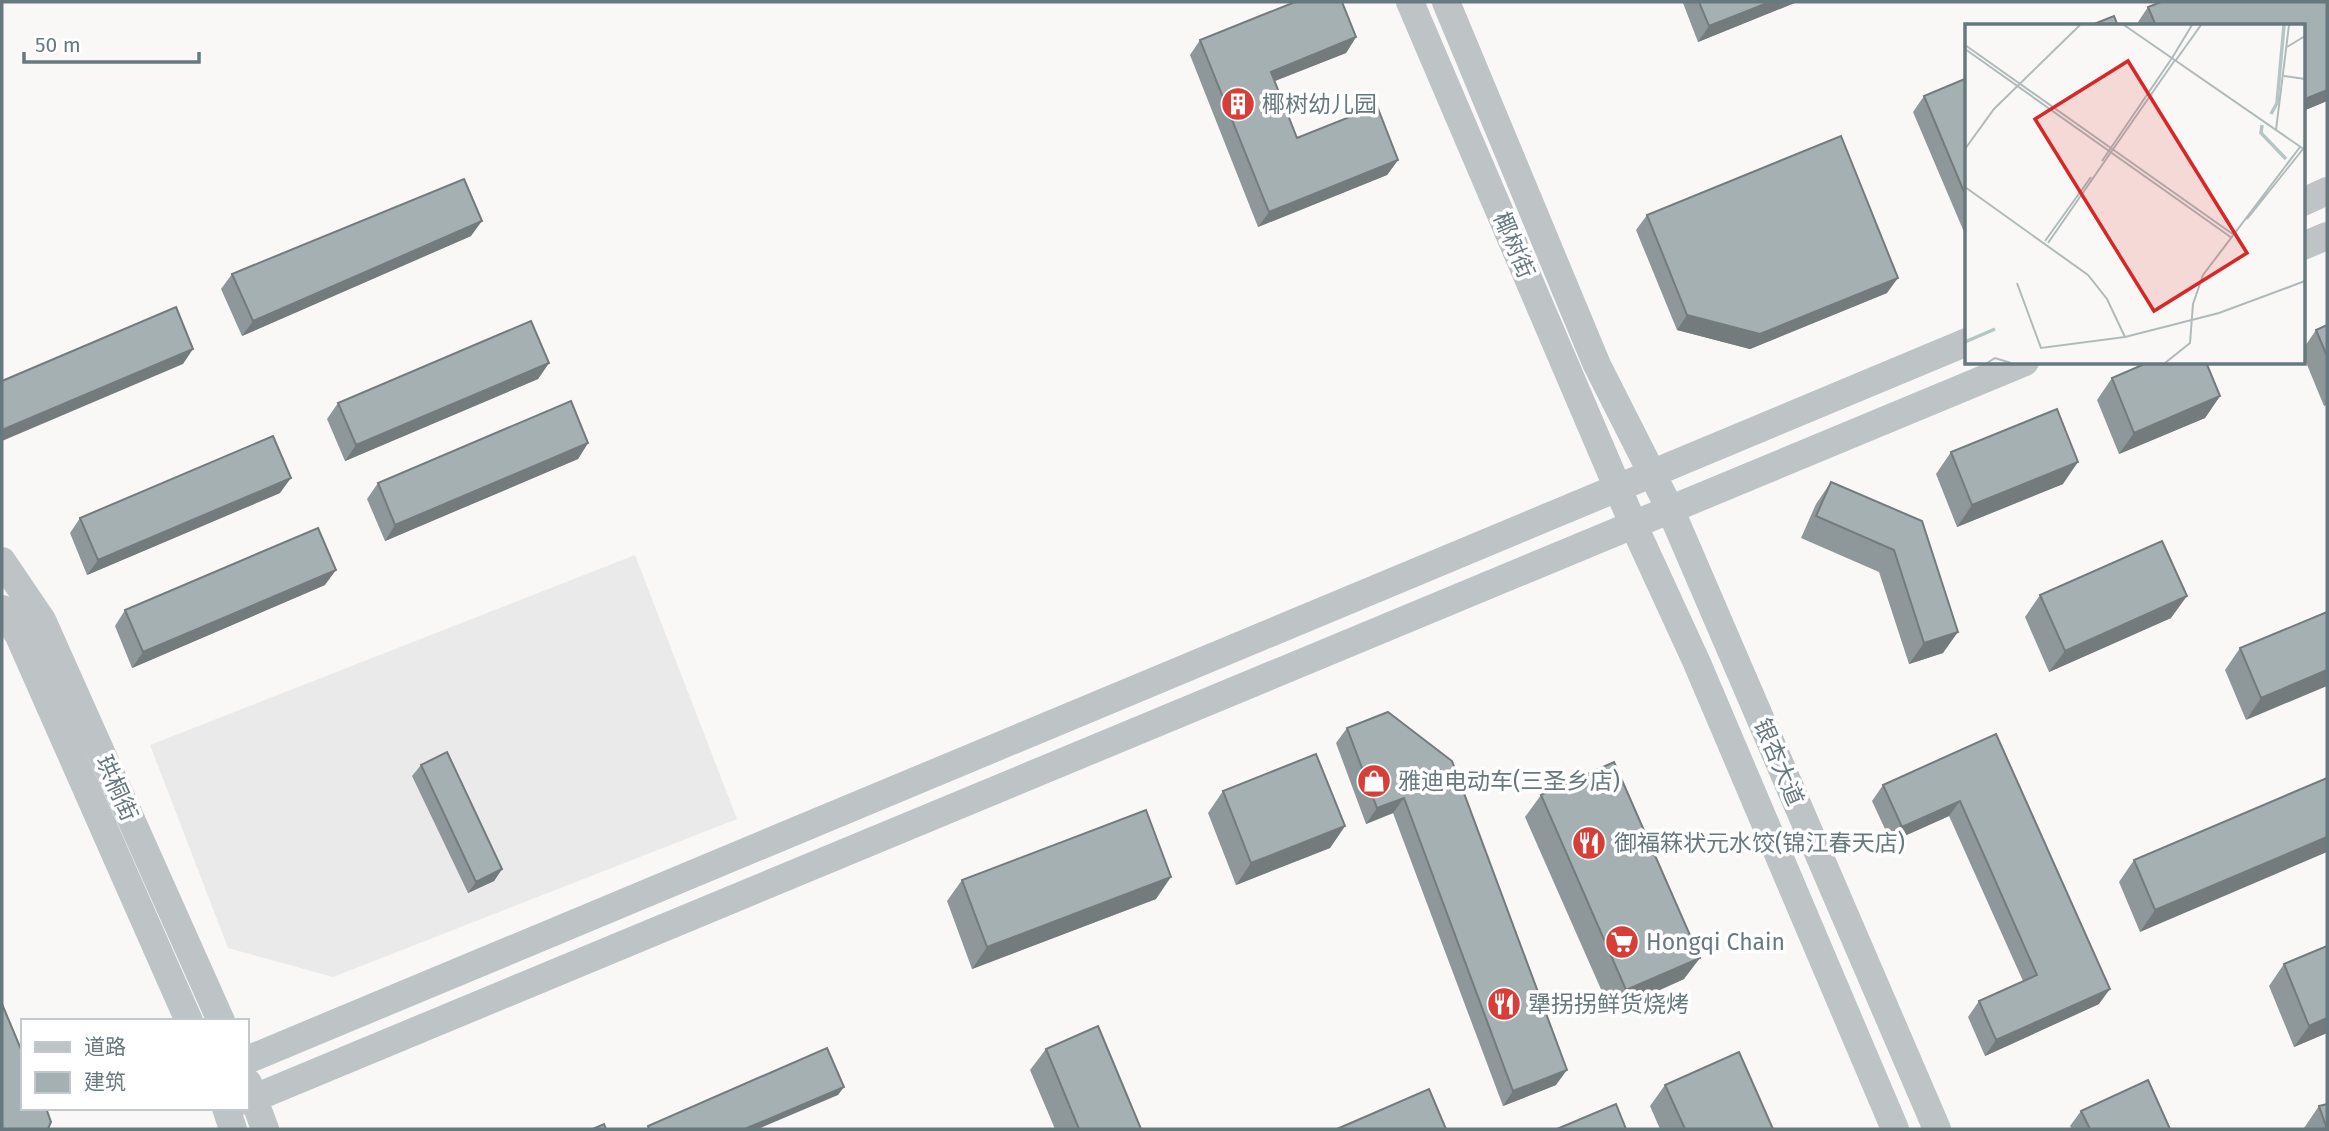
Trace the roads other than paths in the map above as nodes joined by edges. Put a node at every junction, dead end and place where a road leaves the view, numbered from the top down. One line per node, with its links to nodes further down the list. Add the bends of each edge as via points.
1 (1410, 2): 10 (street, 椰树街)
2 (1446, 2): 9 (street, 椰树街, via 1597,365)
3 (2327, 191): 4 (street)
4 (2304, 202)
5 (2327, 236): 6 (street)
6 (2304, 246)
7 (1965, 343): 9 (street)
8 (2020, 364): 11 (street)
9 (1653, 473): 10 (street); 11 (street, 银杏大道)
10 (1617, 487): 12 (street, 银杏大道); 17 (street)
11 (1671, 511): 12 (street); 23 (street, 银杏大道)
12 (1634, 526): 18 (street); 22 (street, 银杏大道)
13 (2, 561): 16 (street, 珙桐街, via 42,620)
14 (2, 608): 15 (street, 珙桐街, via 19,636)
15 (188, 1019)
16 (219, 1019)
17 (248, 1060)
18 (249, 1094): 21 (street)
19 (227, 1110): 20 (street)
20 (233, 1129)
21 (265, 1129)
22 (1895, 1129)
23 (1937, 1129)

